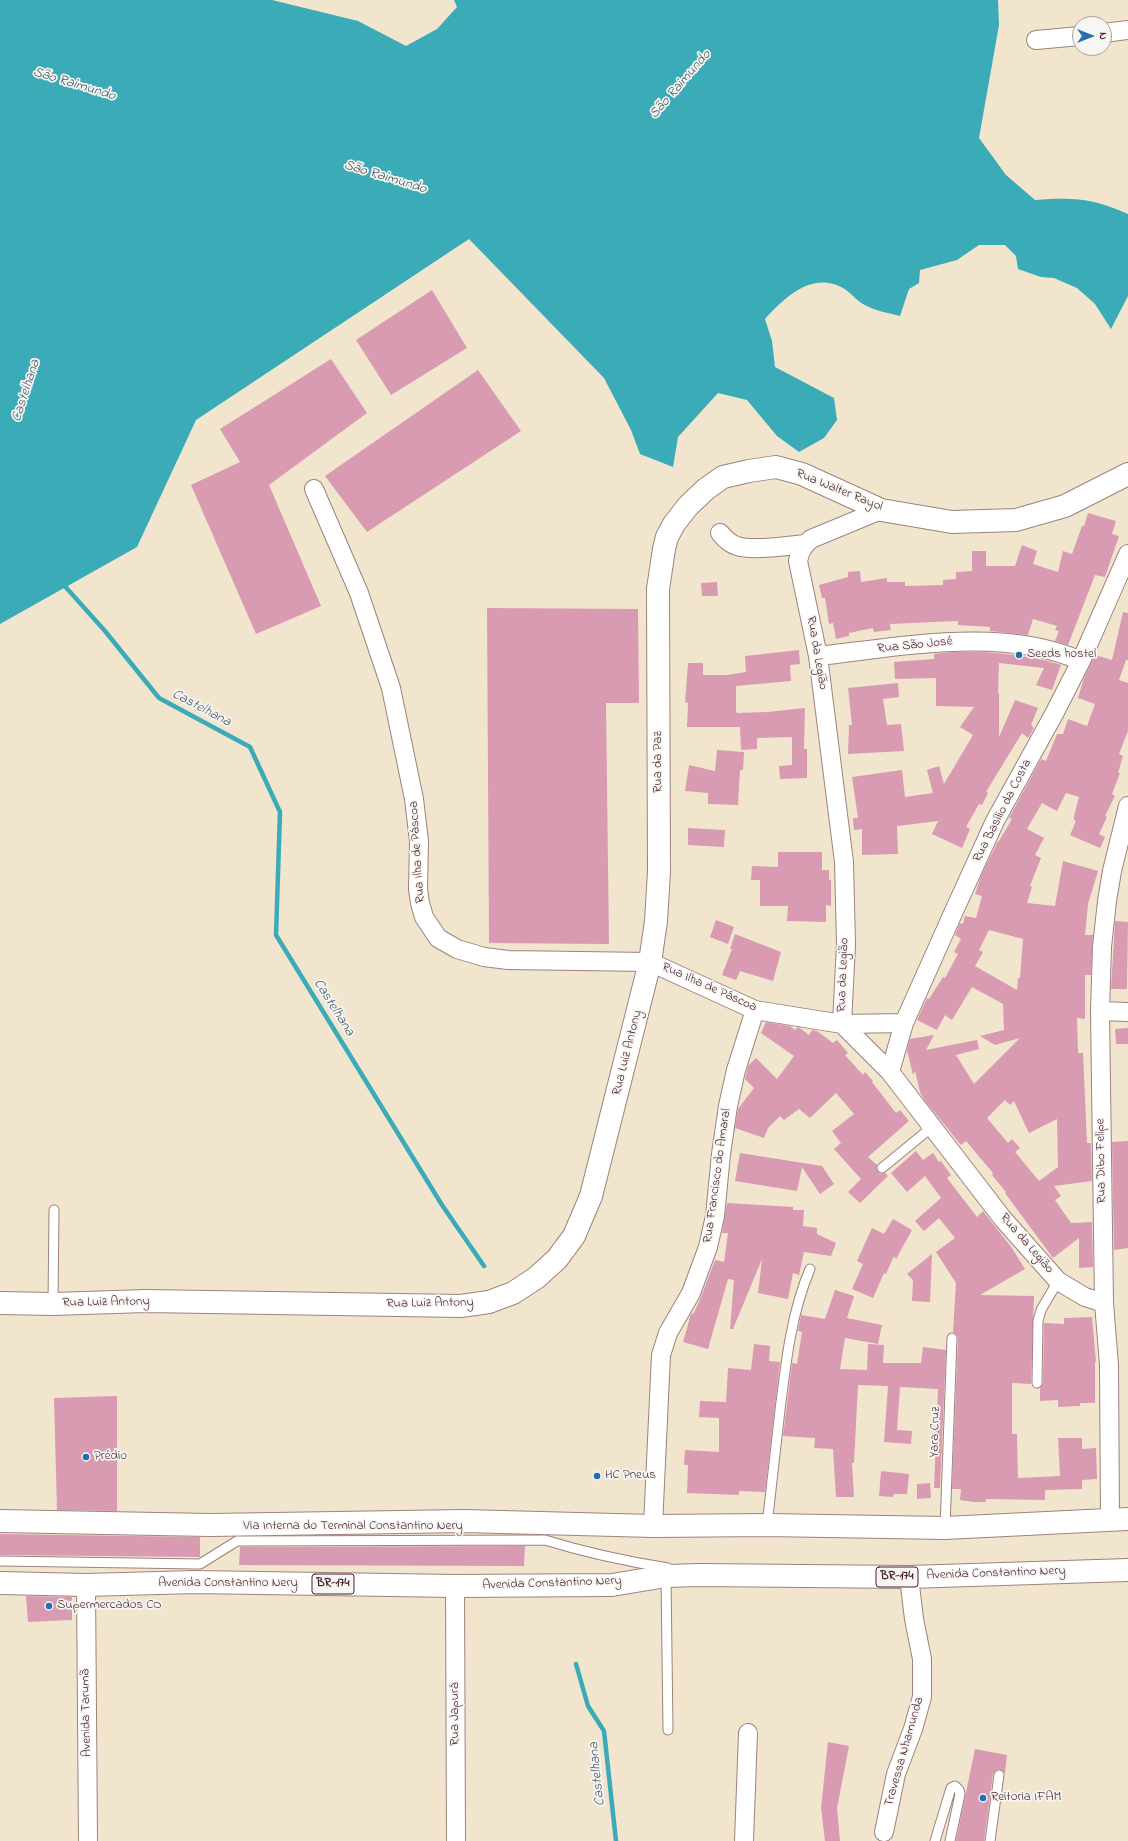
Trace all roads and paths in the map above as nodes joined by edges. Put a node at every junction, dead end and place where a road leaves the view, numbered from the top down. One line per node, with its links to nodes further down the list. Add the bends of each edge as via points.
1 (1128, 30): 2 (street)
2 (1112, 32)
3 (1072, 37): 4 (street)
4 (1036, 40)
5 (1128, 474): 7 (main road, Rua Walter Rayol, via 1065,506 1016,520 952,522)
6 (314, 489): 15 (street, Rua Ilha de Páscoa, via 359,593 391,688 414,799 419,841 420,903 424,916 438,938 457,949 484,957 508,960)
7 (881, 510): 9 (street); 11 (main road, Rua Walter Rayol, via 795,472 776,467 749,470 724,477 688,506 667,537)
8 (720, 533): 9 (street, via 738,547)
9 (804, 544): 12 (street, Rua da Legião, via 798,561 799,571)
10 (1128, 554): 13 (street, Rua Basílio da Costa)
11 (661, 562): 15 (main road, Rua da Paz, via 658,589 659,872)
12 (818, 656): 13 (street, Rua São José, via 942,642 1010,644 1042,648); 20 (street, Rua da Legião, via 844,862 846,944)
13 (1081, 661): 19 (street, Rua Basílio da Costa, via 996,821)
14 (1128, 806): 17 (street, Rua Dibo Felipe, via 1107,902 1102,947)
15 (650, 962): 16 (street, Rua Ilha de Páscoa); 29 (main road, Rua Luiz Antony, via 593,1189 580,1225 557,1259 536,1278 513,1293 489,1302 461,1306 146,1301)
16 (755, 1010): 20 (street, Rua Ilha de Páscoa); 35 (street, Rua Francisco do Amaral, via 736,1070 728,1106 715,1216 708,1247 691,1293 668,1333 661,1355)
17 (1100, 1011): 18 (street); 28 (street, Rua Dibo Felipe)
18 (1128, 1012)
19 (904, 1023): 20 (street, Rua Ilha de Páscoa); 21 (street, Rua Basílio da Costa)
20 (842, 1024): 21 (street, Rua da Legião)
21 (890, 1072): 22 (street, Rua da Legião)
22 (932, 1126): 23 (lane); 26 (street, Rua da Legião, via 1003,1219)
23 (882, 1168)
24 (54, 1210): 29 (lane)
25 (810, 1270): 36 (lane, via 794,1313 787,1353)
26 (1058, 1282): 28 (street, Rua da Legião, via 1085,1297); 31 (lane, via 1038,1321)
27 (0, 1303): 29 (main road, Rua Luiz Antony)
28 (1104, 1303): 32 (street, Rua Dibo Felipe)
29 (53, 1304)
30 (952, 1338): 37 (lane, Yara Cruz)
31 (1037, 1383)
32 (1119, 1519): 37 (main road)
33 (0, 1521): 34 (main road, via 210,1525 464,1521)
34 (588, 1525): 35 (main road); 38 (lane)
35 (653, 1526): 36 (main road)
36 (767, 1526): 37 (main road)
37 (945, 1528)
38 (545, 1540): 39 (lane, Via Interna do Terminal Constantino Nery, via 237,1541 200,1564); 41 (lane, via 614,1560)
39 (0, 1561)
40 (1128, 1570): 43 (main road, Avenida Constantino Nery / BR-174)
41 (707, 1575): 42 (main road, Avenida Constantino Nery / BR-174); 43 (main road, Avenida Constantino Nery / BR-174)
42 (666, 1576): 46 (main road, Avenida Constantino Nery / BR-174, via 612,1584); 47 (lane)
43 (909, 1577): 50 (street, Travessa Nhamunda, via 922,1659 922,1697 896,1774)
44 (0, 1583): 45 (main road, Avenida Constantino Nery / BR-174)
45 (86, 1585): 46 (main road, Avenida Constantino Nery / BR-174, via 195,1582); 51 (street, Avenida Tarumã)
46 (455, 1586): 52 (street, Rua Japurá)
47 (668, 1730)
48 (748, 1733): 53 (street)
49 (999, 1775): 56 (lane)
50 (884, 1832)
51 (88, 1841)
52 (456, 1841)
53 (744, 1841)
54 (935, 1841): 55 (lane, via 951,1788 955,1786 960,1794)
55 (950, 1841)
56 (990, 1841)

